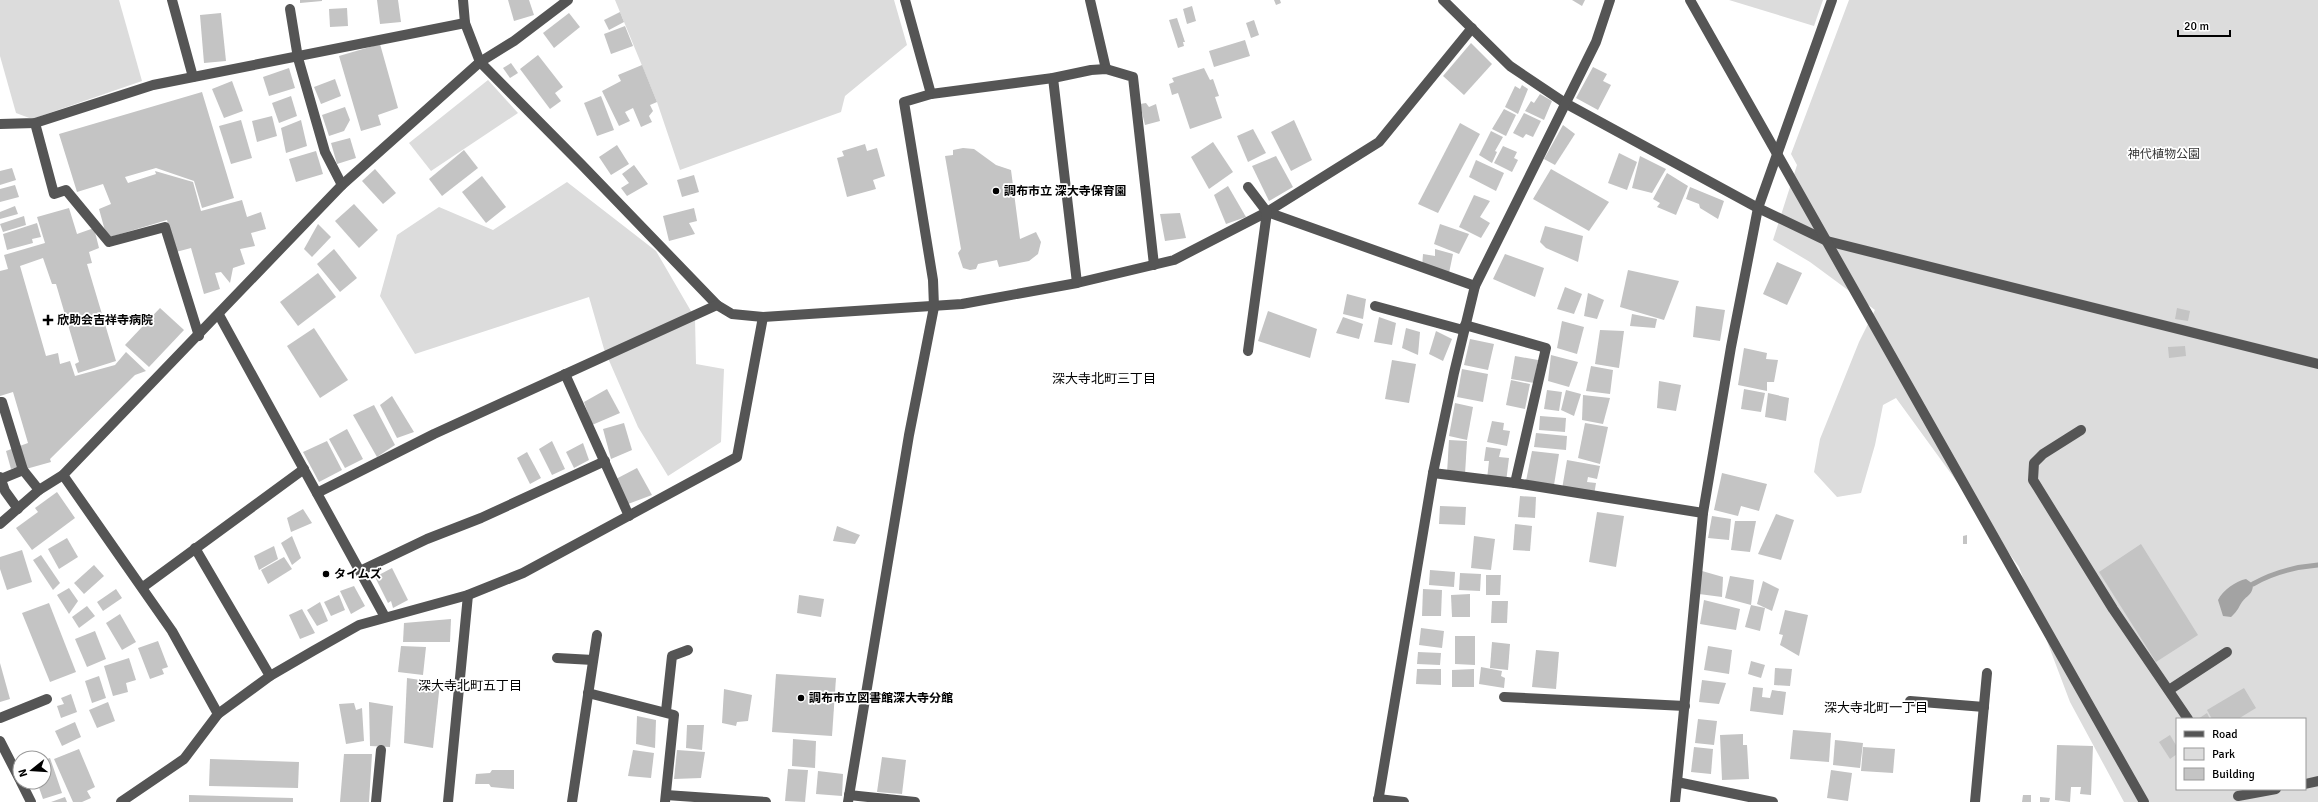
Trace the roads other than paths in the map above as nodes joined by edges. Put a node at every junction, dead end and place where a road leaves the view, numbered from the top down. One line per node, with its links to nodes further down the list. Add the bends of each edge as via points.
1 (172, 0): 16 (street)
2 (463, 0): 11 (street)
3 (568, 0): 14 (street, via 514,41)
4 (905, 0): 18 (street)
5 (1090, 0): 15 (street)
6 (1443, 0): 12 (street)
7 (1610, 0): 19 (street, via 1596,42)
8 (1690, 0): 22 (street)
9 (1832, 0): 22 (street)
10 (290, 9): 13 (street)
11 (465, 23): 13 (street); 14 (street)
12 (1472, 28): 19 (street, via 1510,66); 26 (street, via 1379,142)
13 (298, 58): 16 (street); 23 (street, via 325,152)
14 (480, 62): 23 (street); 31 (street)
15 (1106, 69): 17 (street); 28 (street, via 1133,77)
16 (193, 77): 20 (street, via 153,85)
17 (1053, 78): 18 (street); 29 (street)
18 (931, 94): 33 (street, via 904,102 933,280)
19 (1565, 103): 25 (street); 30 (street)
20 (35, 123): 21 (street); 37 (street, via 54,194 66,190 109,242 164,227)
21 (0, 124)
22 (1778, 156): 25 (street); 27 (street)
23 (342, 186): 34 (street)
24 (1248, 187): 26 (street)
25 (1758, 208): 27 (street); 53 (street)
26 (1267, 212): 28 (street, via 1174,260); 30 (street); 38 (street)
27 (1827, 241): 39 (street); 103 (street)
28 (1154, 265): 29 (street)
29 (1077, 283): 33 (street)
30 (1475, 286): 36 (street)
31 (717, 305): 35 (street, via 732,314); 40 (street)
32 (1375, 306): 36 (street)
33 (934, 307): 35 (street); 89 (street, via 909,435)
34 (219, 315): 37 (street); 44 (street)
35 (763, 317): 54 (street, via 737,456)
36 (1464, 328): 46 (street); 49 (street, via 1546,348)
37 (199, 336): 47 (street)
38 (1248, 351)
39 (2318, 364)
40 (565, 374): 43 (street); 51 (street, via 434,434)
41 (0, 402): 45 (street)
42 (2081, 430): 68 (street, via 2043,454 2034,463 2033,480 2113,609)
43 (605, 461): 54 (street); 57 (street)
44 (304, 469): 51 (street); 56 (street)
45 (23, 470): 48 (street); 50 (street)
46 (1433, 472): 49 (street); 90 (street)
47 (63, 475): 50 (street); 58 (street)
48 (0, 478): 52 (street)
49 (1515, 483): 53 (street)
50 (39, 490): 52 (street)
51 (317, 493): 57 (street)
52 (18, 509): 55 (street)
53 (1703, 513): 73 (street)
54 (629, 516): 59 (street, via 523,573)
55 (0, 524)
56 (195, 548): 58 (street); 67 (street)
57 (360, 571): 60 (street)
58 (143, 587): 76 (street, via 172,631)
59 (468, 595): 60 (street); 95 (street)
60 (385, 617): 67 (street, via 359,625)
61 (597, 635): 65 (street)
62 (688, 650): 75 (street, via 672,656)
63 (2227, 652): 68 (street)
64 (557, 658): 65 (street)
65 (593, 660): 69 (street)
66 (1987, 673): 74 (street)
67 (270, 676): 76 (street)
68 (2169, 690): 78 (street)
69 (588, 693): 75 (street); 96 (street)
70 (1504, 697): 73 (street)
71 (47, 699): 77 (street)
72 (1910, 701): 74 (street)
73 (1685, 706): 83 (street)
74 (1984, 707): 102 (street)
75 (666, 711): 88 (street, via 674,715)
76 (218, 714): 93 (street, via 184,759)
77 (0, 718)
78 (2187, 718)
79 (0, 741): 81 (street)
80 (381, 750): 94 (street)
81 (12, 765)
82 (2318, 781): 84 (street)
83 (1677, 782): 91 (street); 100 (street)
84 (2306, 784)
85 (25, 790): 92 (street)
86 (2270, 790): 87 (street)
87 (2237, 796)
88 (666, 798): 97 (street)
89 (848, 799): 98 (street)
90 (1378, 800): 99 (street)
91 (1754, 800): 101 (street)
92 (31, 802)
93 (121, 802)
94 (376, 802)
95 (448, 802)
96 (572, 802)
97 (766, 802)
98 (915, 802)
99 (1404, 802)
100 (1675, 802)
101 (1773, 802)
102 (1975, 802)
103 (2144, 802)

